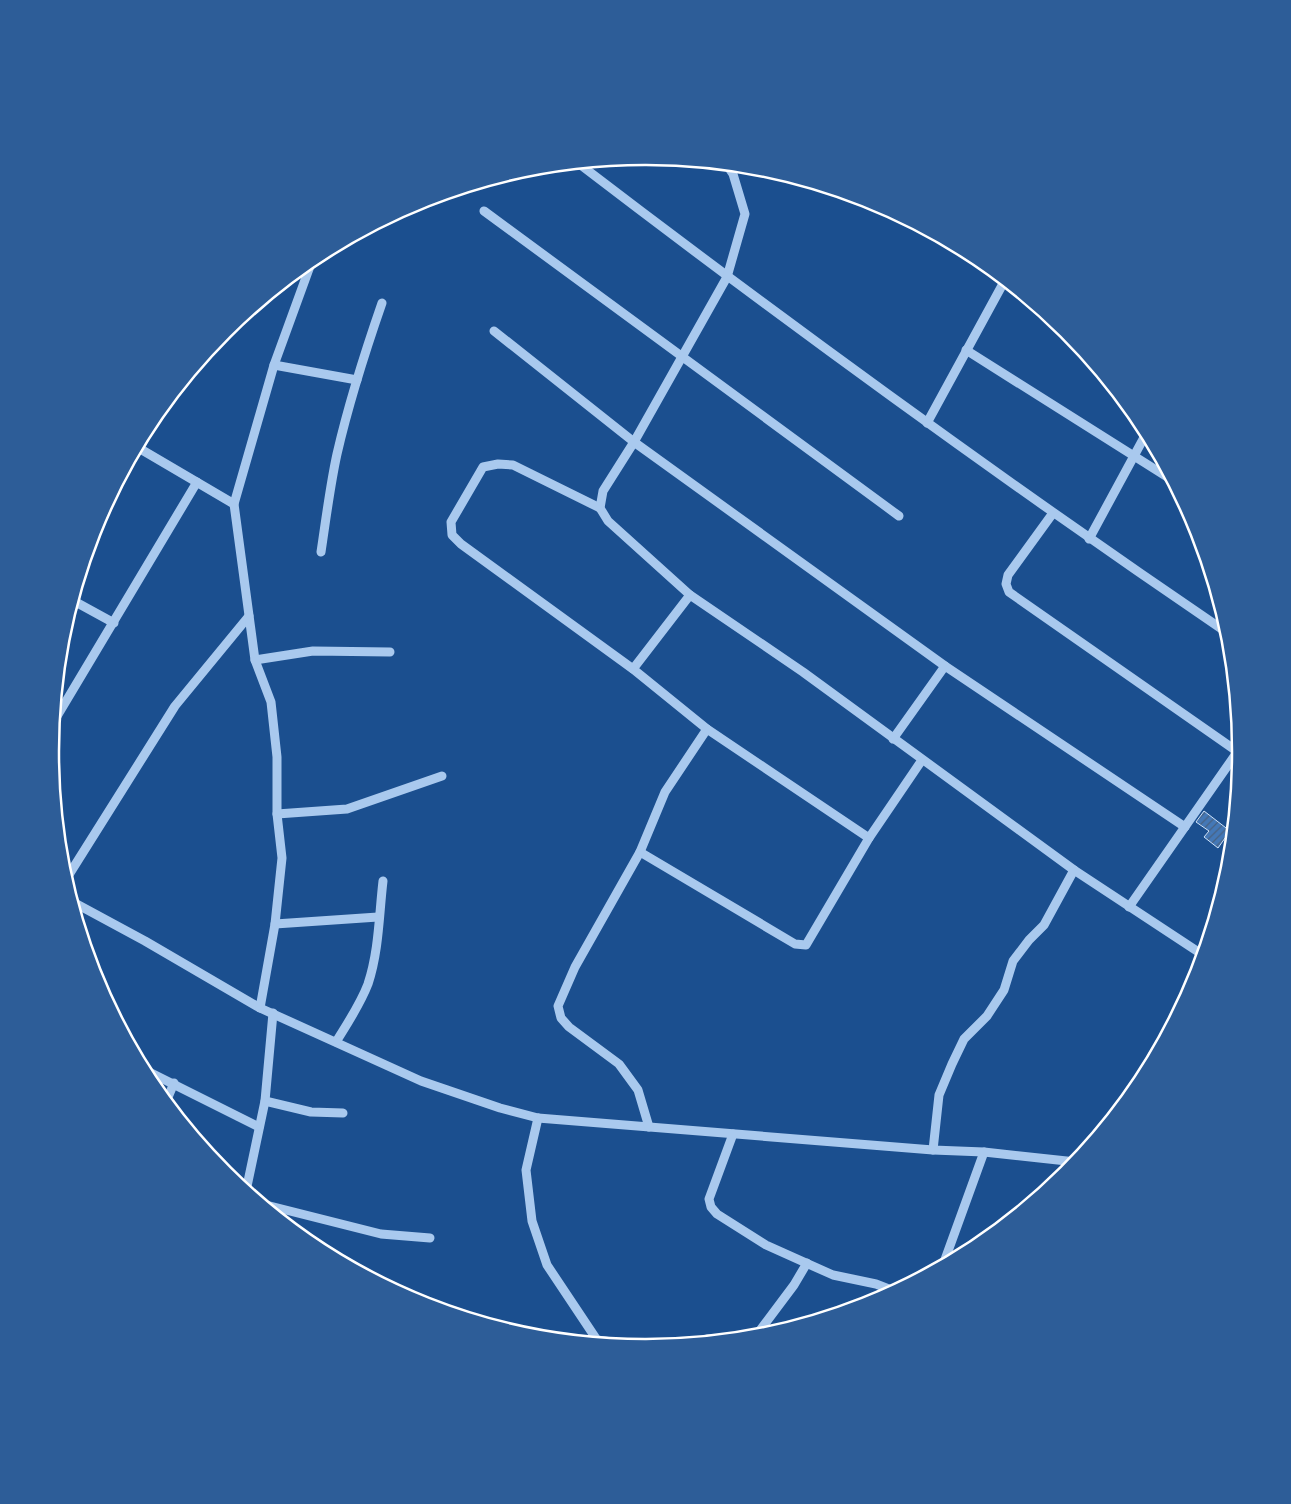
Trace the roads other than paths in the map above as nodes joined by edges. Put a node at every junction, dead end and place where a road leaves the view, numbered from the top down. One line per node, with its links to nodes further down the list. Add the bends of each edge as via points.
1 (585, 169): 5 (street)
2 (732, 172): 5 (street, via 745,214)
3 (484, 211): 10 (street)
4 (308, 272): 11 (street)
5 (728, 277): 10 (street); 13 (street)
6 (1001, 285): 9 (street)
7 (382, 303): 12 (street)
8 (494, 331): 15 (street)
9 (966, 350): 13 (street); 17 (street)
10 (683, 357): 15 (street); 23 (street)
11 (274, 365): 12 (street); 20 (street)
12 (357, 380): 25 (street, via 337,454)
13 (927, 423): 22 (street)
14 (1142, 440): 17 (street)
15 (634, 442): 21 (street, via 603,491); 33 (street)
16 (143, 450): 19 (street)
17 (1133, 456): 18 (street); 24 (street)
18 (1162, 474)
19 (197, 482): 20 (street); 29 (street)
20 (234, 504): 28 (street)
21 (600, 508): 26 (street, via 608,521); 34 (street, via 513,465 498,464 483,467 451,522 452,535)
22 (1053, 513): 24 (street); 38 (street, via 1008,575 1006,584 1010,592)
23 (899, 516)
24 (1089, 539): 30 (street)
25 (321, 552)
26 (690, 595): 34 (street); 37 (street, via 803,672)
27 (78, 603): 29 (street)
28 (249, 616): 32 (street); 47 (street, via 175,706)
29 (114, 623): 35 (street)
30 (1218, 627)
31 (390, 652): 32 (street, via 313,651)
32 (255, 660): 42 (street, via 271,702 277,757)
33 (945, 666): 37 (street); 43 (street)
34 (633, 669): 36 (street)
35 (60, 711)
36 (707, 729): 44 (street); 45 (street, via 665,792)
37 (893, 739): 39 (street)
38 (1232, 745)
39 (922, 760): 44 (street); 46 (street)
40 (1232, 760): 43 (street)
41 (442, 776): 42 (street, via 347,809)
42 (277, 814): 52 (street, via 282,858)
43 (1185, 827): 50 (street)
44 (869, 838): 45 (street, via 806,945 795,944)
45 (640, 852): 64 (street, via 574,967 558,1006 561,1018 569,1027 619,1064 638,1090)
46 (1074, 870): 50 (street); 66 (street, via 1044,926 1013,961 1004,990 987,1016 964,1039 939,1095)
47 (71, 871)
48 (384, 881): 51 (street)
49 (79, 906): 54 (street)
50 (1128, 907): 53 (street)
51 (378, 917): 52 (street); 56 (street, via 377,948 367,985)
52 (275, 924): 54 (street)
53 (1197, 951)
54 (260, 1008): 55 (street)
55 (272, 1013): 56 (street); 60 (street)
56 (336, 1042): 62 (street, via 421,1081)
57 (156, 1075): 58 (street)
58 (174, 1083): 59 (street); 63 (street)
59 (169, 1094)
60 (265, 1101): 61 (street, via 311,1112); 63 (street)
61 (342, 1113)
62 (538, 1118): 64 (street); 76 (street, via 526,1170 532,1220 547,1265)
63 (259, 1127): 69 (street)
64 (649, 1127): 65 (street)
65 (733, 1134): 66 (street); 73 (street, via 709,1199 711,1207 766,1245)
66 (933, 1150): 67 (street)
67 (984, 1152): 68 (street); 72 (street)
68 (1066, 1161)
69 (248, 1182)
70 (276, 1207): 71 (street, via 381,1234)
71 (430, 1238)
72 (947, 1255)
73 (807, 1263): 74 (street, via 833,1275); 75 (street)
74 (885, 1287)
75 (763, 1326)
76 (594, 1336)

